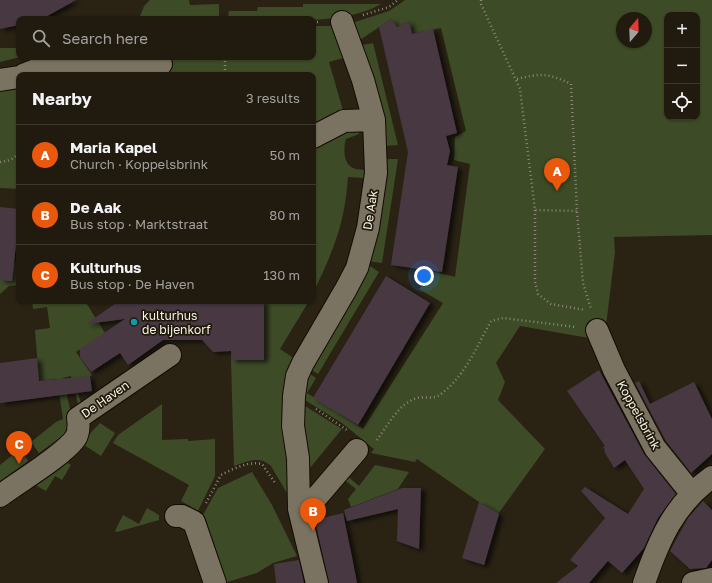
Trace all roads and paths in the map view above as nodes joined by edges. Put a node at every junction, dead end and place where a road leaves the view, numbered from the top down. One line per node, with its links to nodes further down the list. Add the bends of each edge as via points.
1 (398, 0): 3 (path, via 389,7)
2 (481, 0): 9 (path, via 480,4)
3 (342, 22): 11 (street, De Aak)
4 (225, 60): 7 (path)
5 (161, 64): 6 (street, via 66,63 40,67)
6 (29, 72)
7 (225, 72)
8 (16, 77): 10 (street)
9 (517, 79): 15 (path); 16 (path, via 534,75 553,75 571,84)
10 (0, 80)
11 (374, 120): 12 (street, via 344,121); 19 (street, De Aak, via 376,172 364,246 346,290 300,369)
12 (316, 135)
13 (16, 156): 14 (path)
14 (0, 162)
15 (535, 210): 16 (path); 16 (path, via 535,282 538,294 551,304 591,310 583,283)
16 (577, 211)
17 (597, 330): 20 (path, via 503,318 491,321 461,375 440,395 417,398 400,407 370,450); 23 (street, Koppelsbrink, via 614,370 655,448)
18 (170, 355): 24 (street, De Haven, via 78,418 76,438)
19 (294, 396): 20 (path, via 342,425); 25 (street, De Aak, via 293,426 298,458)
20 (360, 447): 25 (street, via 310,505)
21 (712, 477): 23 (street)
22 (277, 486): 26 (path, via 262,464 256,462 232,469 221,475)
23 (692, 494): 30 (street, via 674,515 658,543)
24 (0, 496)
25 (299, 509): 29 (street, De Aak)
26 (185, 519): 28 (street)
27 (712, 578): 31 (street)
28 (215, 583)
29 (318, 583)
30 (644, 583)
31 (693, 583)

